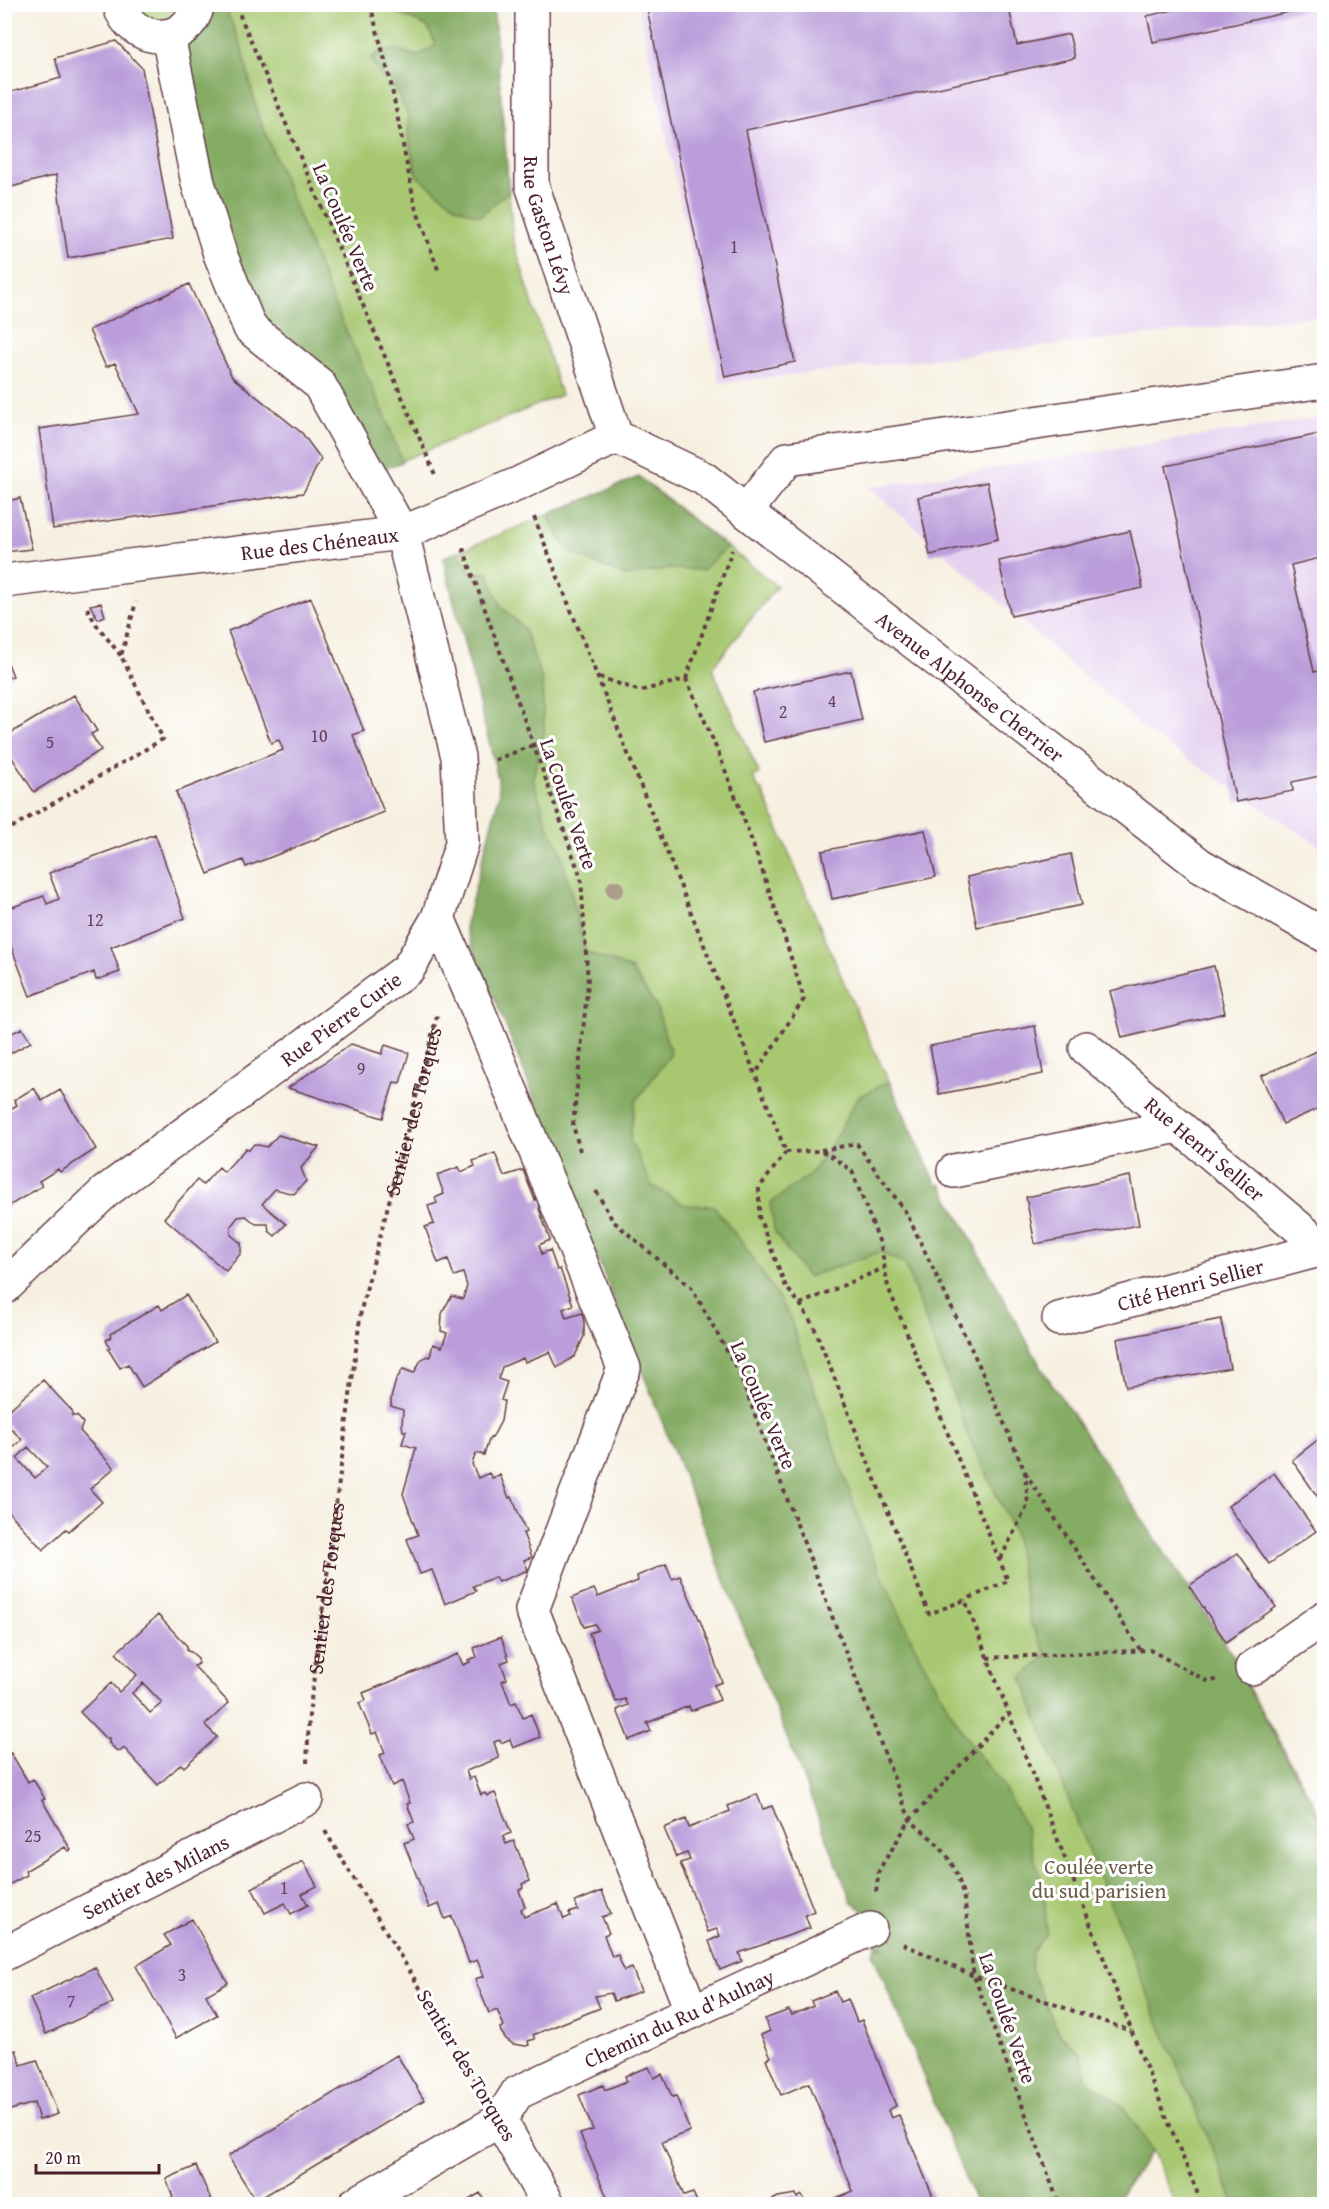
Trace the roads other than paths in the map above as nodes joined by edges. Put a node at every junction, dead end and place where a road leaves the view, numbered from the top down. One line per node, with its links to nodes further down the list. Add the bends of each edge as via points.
1 (119, 4): 4 (street, via 130,26 154,37)
2 (198, 4): 4 (street, via 190,22)
3 (532, 4): 6 (street, Rue Gaston Lévy, via 532,185)
4 (168, 36): 8 (street, Rue Pierre Curie, via 198,183 220,255 250,328 319,384)
5 (1324, 381): 7 (street, via 787,459)
6 (616, 437): 7 (street, Avenue Alphonse Cherrier, via 704,478); 8 (street, Rue des Chéneaux)
7 (747, 510): 11 (street, Avenue Alphonse Cherrier, via 1200,866)
8 (402, 533): 9 (street, Rue des Chéneaux); 10 (street, Rue Pierre Curie, via 458,756 462,843)
9 (4, 581)
10 (438, 918): 16 (street, Rue Pierre Curie, via 408,969 105,1192); 23 (street, via 624,1368 532,1610)
11 (1324, 935)
12 (1086, 1048): 13 (street, Rue Henri Sellier)
13 (1178, 1126): 14 (street); 15 (street, Rue Henri Sellier)
14 (954, 1171)
15 (1324, 1249): 17 (street, Cité Henri Sellier)
16 (4, 1288)
17 (1059, 1319)
18 (1324, 1618): 19 (street)
19 (1252, 1668)
20 (306, 1799): 22 (street, Sentier des Milans)
21 (870, 1929): 23 (street, Chemin du Ru d'Aulnay)
22 (4, 1954)
23 (692, 2012): 24 (street, Chemin du Ru d'Aulnay, via 517,2093)
24 (500, 2120): 25 (street); 26 (street, Sentier des Torques)
25 (356, 2205)
26 (548, 2205)

